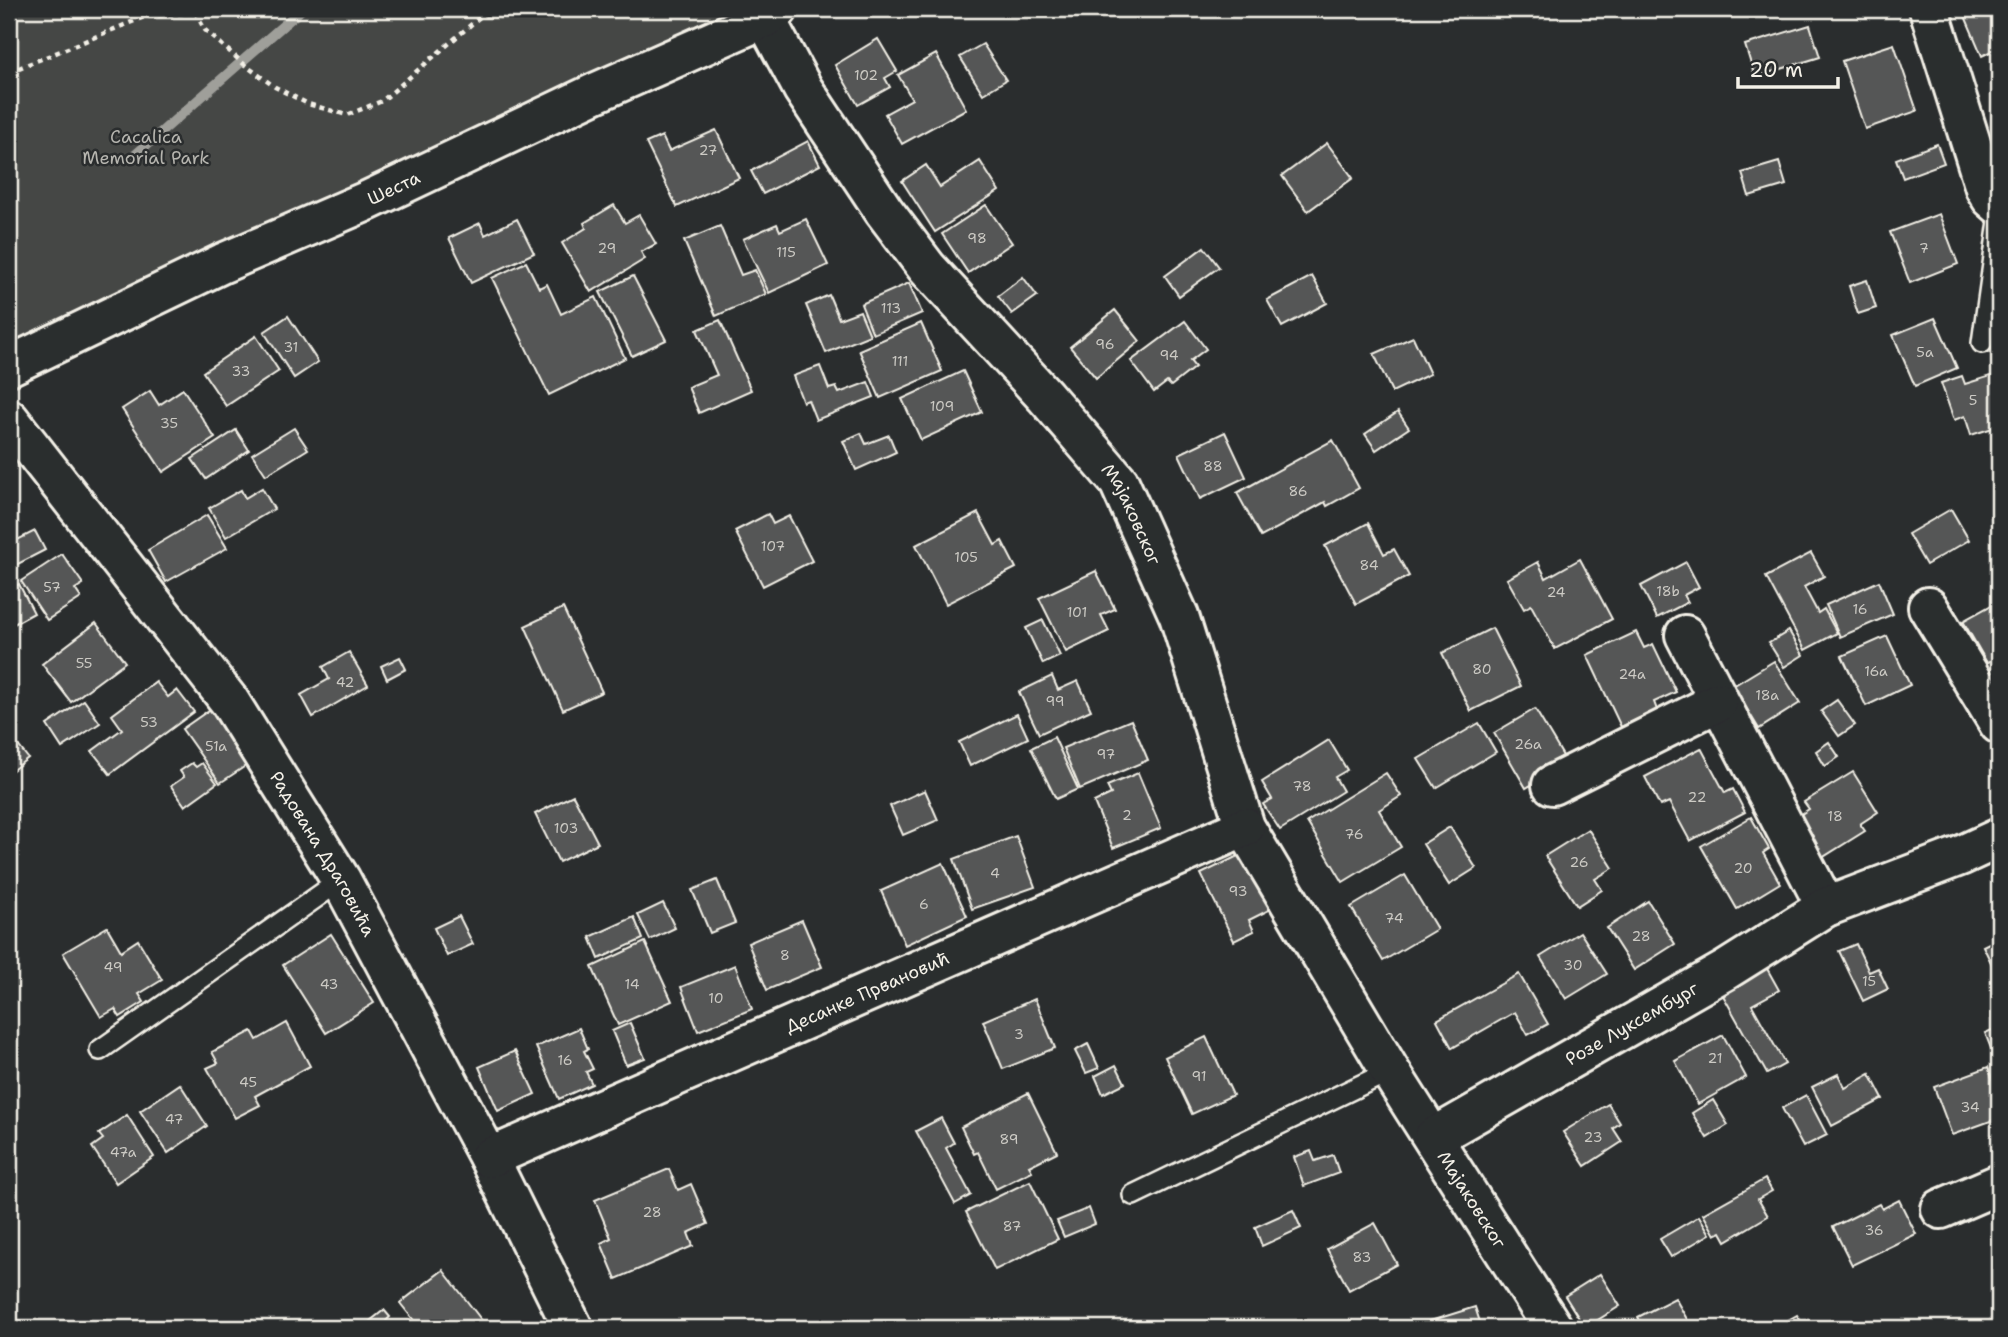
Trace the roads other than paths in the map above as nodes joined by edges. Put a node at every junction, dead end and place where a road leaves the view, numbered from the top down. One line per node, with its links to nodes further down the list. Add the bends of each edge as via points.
1 (1929, 9): 3 (street, via 1985,188)
2 (771, 13): 6 (street, Шеста, via 223,263); 13 (street, Мајаковског, via 803,89 884,211 927,268 1119,482 1179,616)
3 (1999, 205)
4 (1999, 221): 5 (lane)
5 (1982, 342)
6 (9, 366)
7 (9, 419): 15 (street, Радована Драговића, via 230,702)
8 (1927, 607): 11 (street)
9 (1685, 635): 10 (street)
10 (1718, 702): 12 (street); 16 (street)
11 (1999, 724)
12 (1552, 785)
13 (1245, 827): 18 (street, Мајаковског); 20 (street, Десанке Првановић)
14 (1999, 838): 16 (street, Розе Луксембург)
15 (341, 880): 17 (lane); 20 (street, Радована Драговића)
16 (1826, 907): 19 (street, Розе Луксембург, via 1726,970)
17 (100, 1050)
18 (1391, 1071): 19 (street, Мајаковског); 22 (lane)
19 (1434, 1137): 25 (street, Мајаковског)
20 (489, 1158): 24 (street, Радована Драговића)
21 (1999, 1184): 23 (street)
22 (1133, 1195)
23 (1941, 1209)
24 (573, 1328)
25 (1553, 1328)

